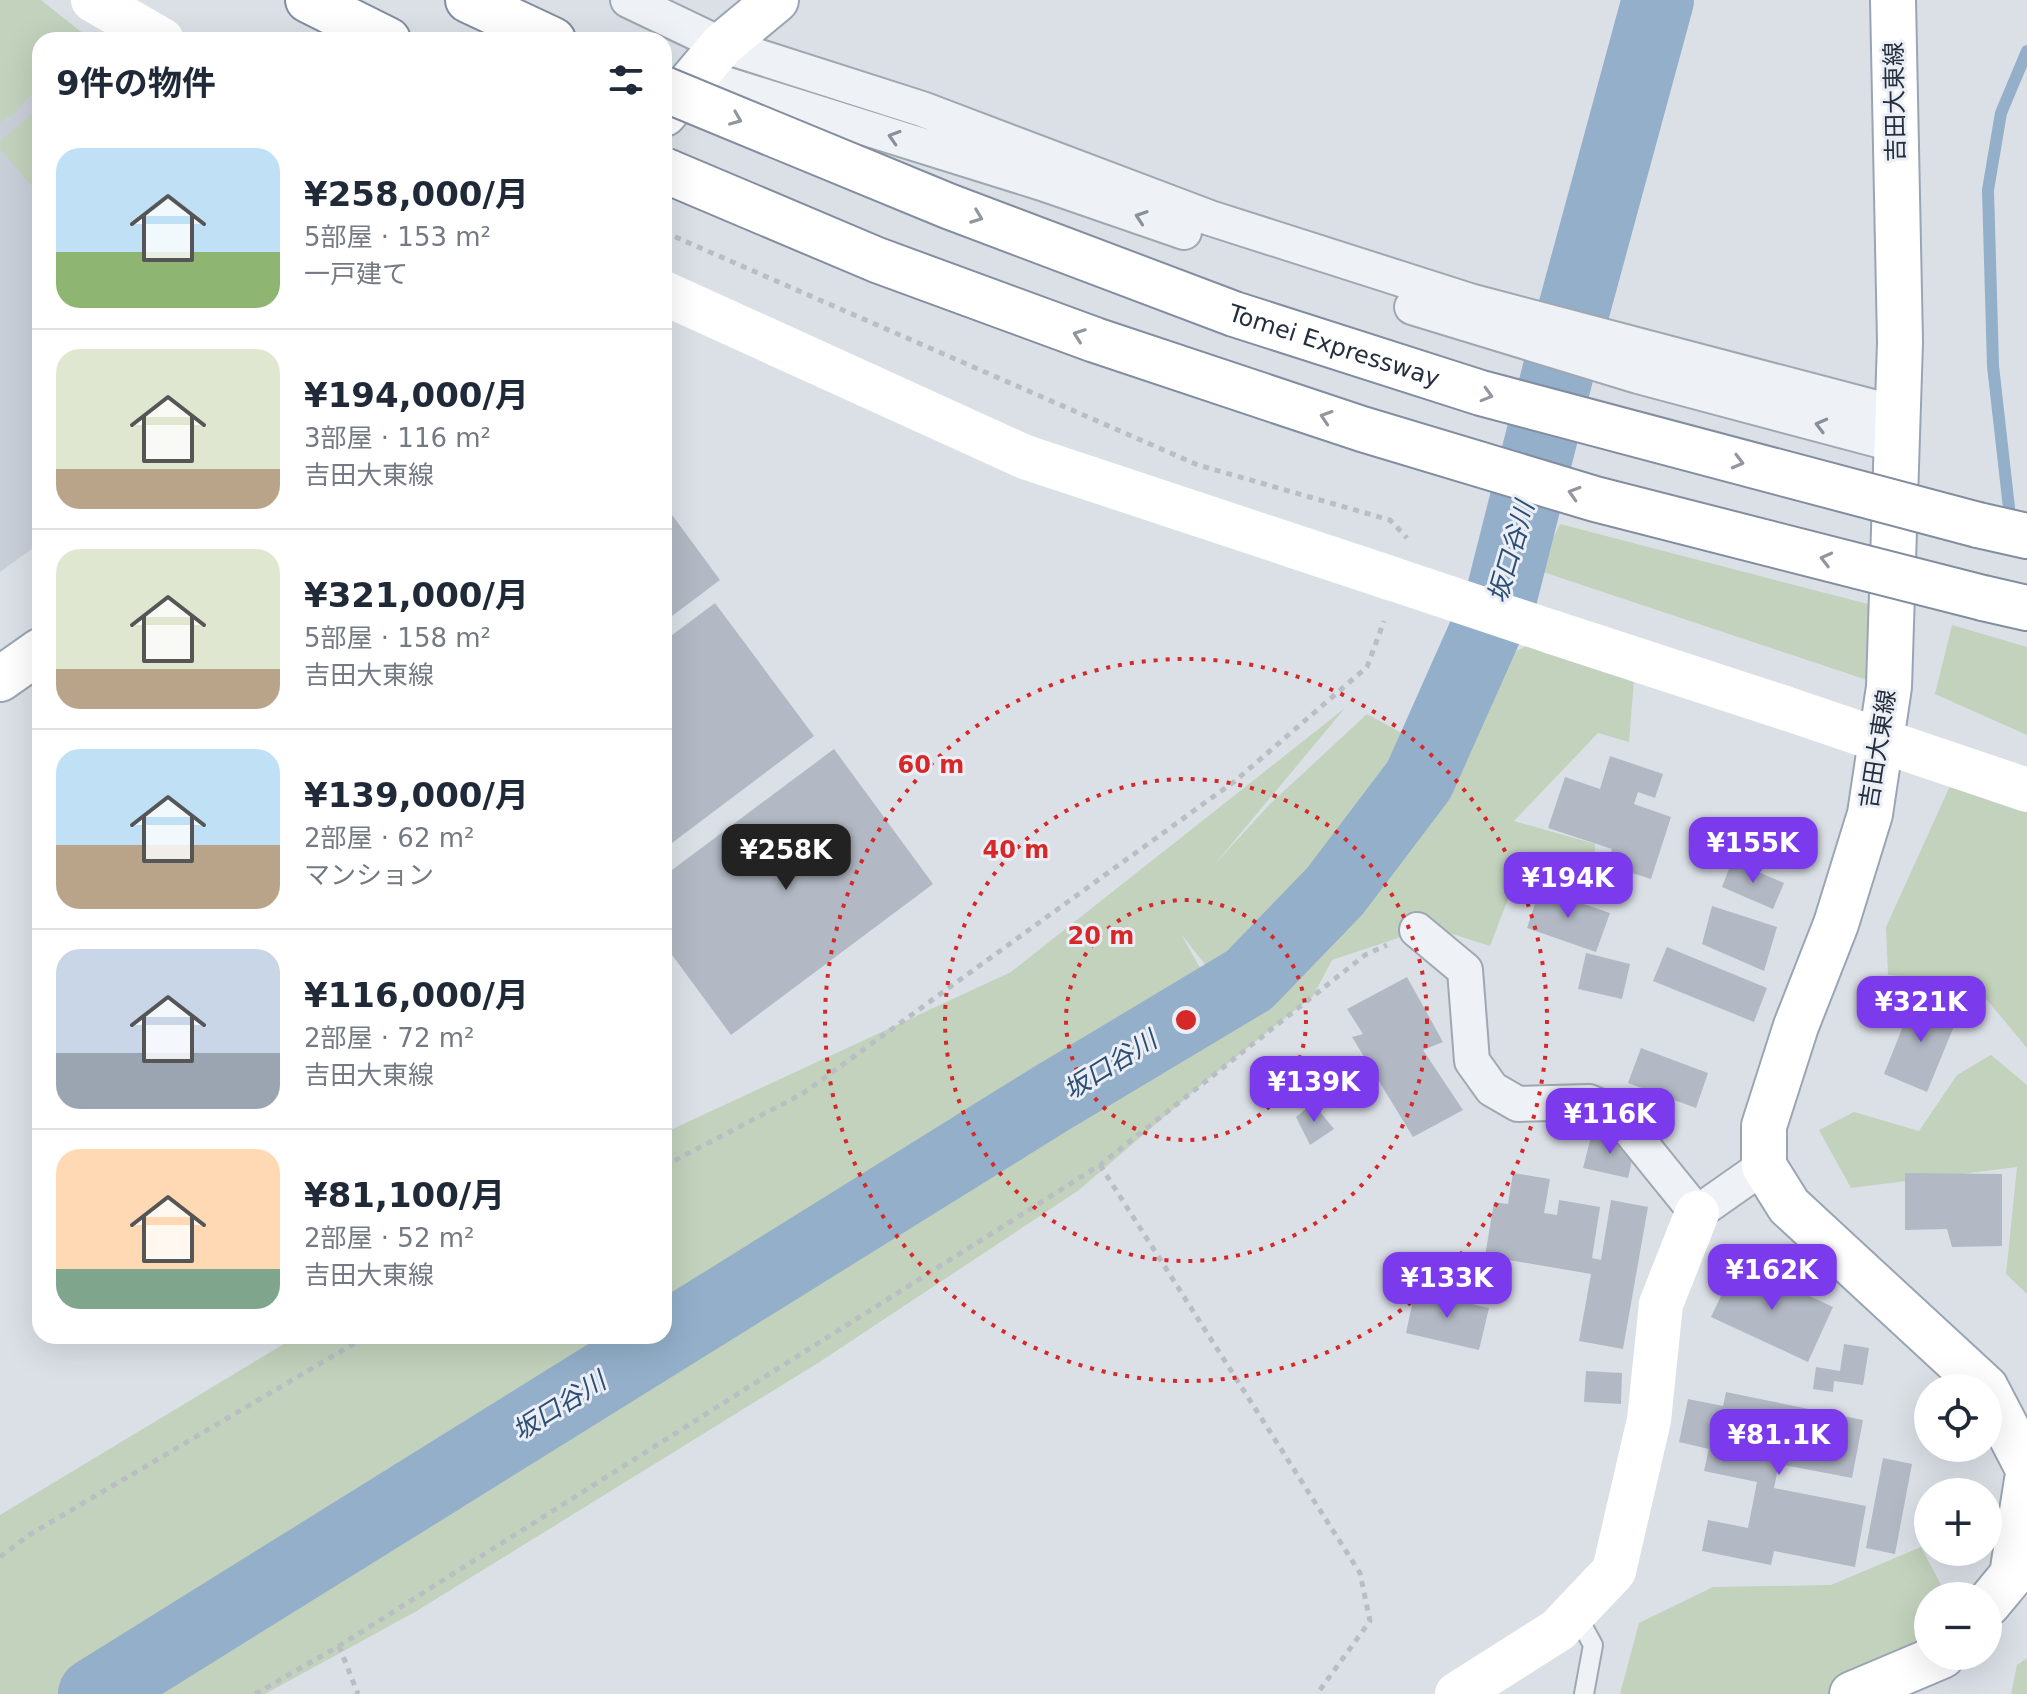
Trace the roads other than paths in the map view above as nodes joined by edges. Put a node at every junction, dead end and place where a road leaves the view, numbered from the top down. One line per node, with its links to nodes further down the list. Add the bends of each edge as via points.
1 (93, 0): 7 (main road)
2 (308, 0): 8 (main road)
3 (468, 0): 9 (main road)
4 (628, 0): 10 (street)
5 (776, 0): 12 (main road)
6 (1893, 0): 17 (main road, 吉田大東線)
7 (148, 32)
8 (372, 32)
9 (536, 32)
10 (658, 32)
11 (672, 47): 12 (street)
12 (694, 70): 13 (main road); 16 (street, via 922,109); 18 (main road, Tomei Expressway, one-way to 18, bridge, via 948,206 1234,314 1481,393)
13 (672, 102)
14 (672, 173): 19 (main road, one-way to 14, bridge, via 1595,499 1362,429 891,265)
15 (672, 297): 22 (main road, bridge, via 1025,457)
16 (1477, 316): 17 (street, via 1702,364); 17 (street, one-way to 16, via 1638,376)
17 (1898, 430): 24 (main road, 吉田大東線, via 1889,687 1870,814 1764,1126)
18 (2027, 536)
19 (2027, 608)
20 (32, 657): 21 (main road)
21 (0, 679)
22 (2027, 790)
23 (1417, 930): 25 (street, via 1465,970 1472,1061 1492,1089 1518,1104 1589,1102 1616,1113)
24 (1764, 1166): 25 (street); 26 (main road, via 1789,1206)
25 (1697, 1213): 31 (main road, via 1661,1304 1649,1420 1614,1571)
26 (1970, 1374)
27 (2002, 1419): 28 (main road)
28 (2027, 1467)
29 (2027, 1480): 30 (main road, via 2012,1575)
30 (2002, 1587)
31 (1575, 1612): 33 (main road, via 1558,1630); 34 (lane, via 1593,1645)
32 (1914, 1668): 35 (main road)
33 (1457, 1694)
34 (1584, 1694)
35 (1852, 1694)

